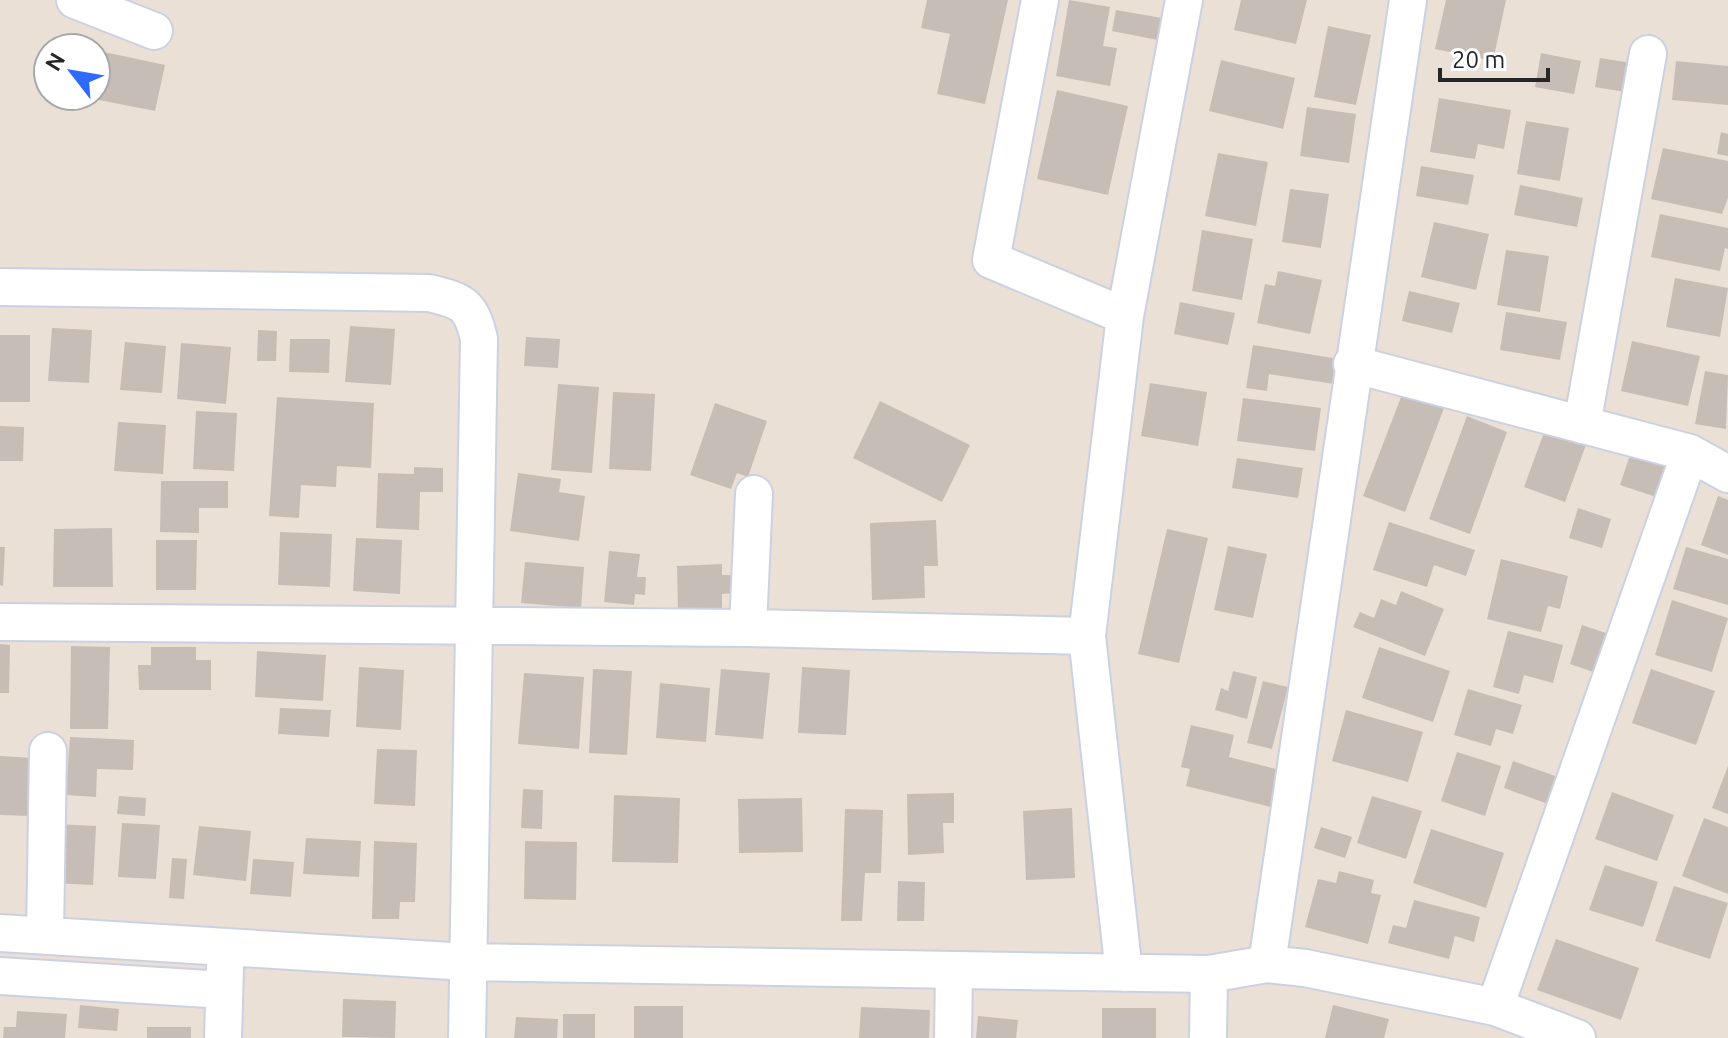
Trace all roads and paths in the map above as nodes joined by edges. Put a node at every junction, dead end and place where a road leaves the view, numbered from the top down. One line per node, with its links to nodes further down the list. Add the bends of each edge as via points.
1 (75, 0): 5 (street)
2 (1040, 0): 8 (street, via 991,260)
3 (1184, 0): 8 (street)
4 (1408, 0): 9 (street)
5 (154, 31)
6 (1648, 54): 10 (street)
7 (0, 287): 15 (street, via 429,293 457,300 473,314 479,339)
8 (1125, 316): 17 (street)
9 (1352, 364): 10 (street); 23 (street)
10 (1582, 425): 11 (street)
11 (1690, 453): 12 (street); 29 (street)
12 (1728, 474)
13 (754, 494): 16 (street)
14 (0, 622): 15 (street)
15 (472, 628): 16 (street); 22 (street)
16 (748, 628): 17 (street)
17 (1087, 636): 25 (street)
18 (48, 751): 20 (street)
19 (0, 933): 20 (street)
20 (45, 936): 21 (street)
21 (226, 945): 22 (street); 28 (street)
22 (467, 962): 24 (street); 31 (street)
23 (1267, 964): 26 (street); 29 (street)
24 (954, 971): 25 (street); 32 (street)
25 (1124, 973): 26 (street)
26 (1209, 974): 33 (street)
27 (0, 976): 28 (street)
28 (224, 990): 30 (street)
29 (1495, 1007): 34 (street)
30 (223, 1038)
31 (467, 1038)
32 (953, 1038)
33 (1208, 1038)
34 (1577, 1038)

